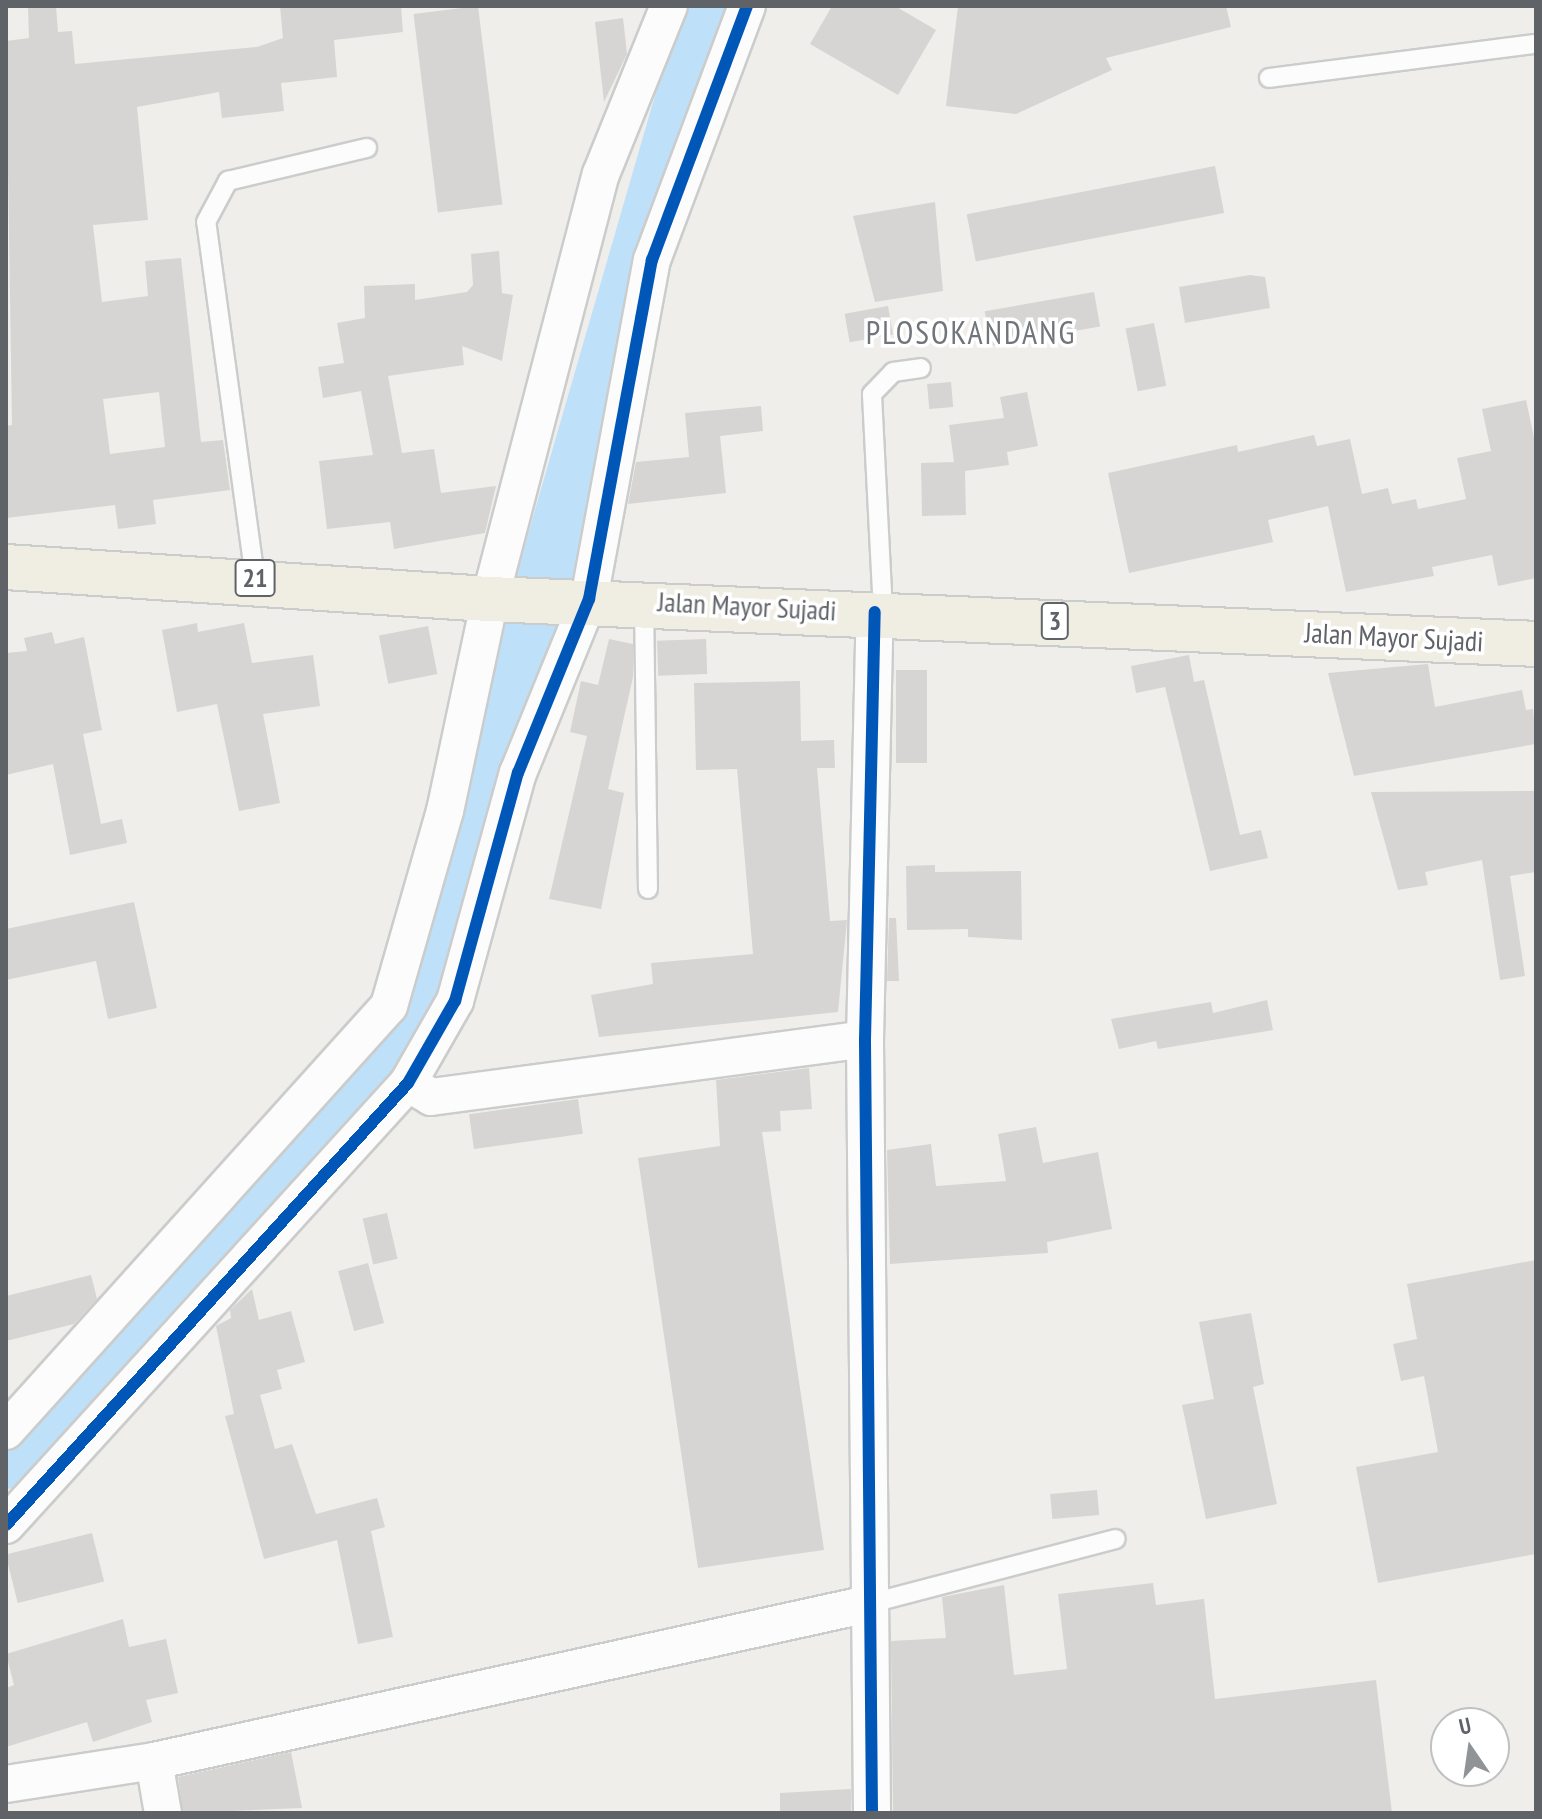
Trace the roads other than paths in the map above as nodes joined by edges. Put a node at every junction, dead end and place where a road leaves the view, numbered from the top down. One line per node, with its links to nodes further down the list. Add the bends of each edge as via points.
1 (669, 6): 9 (street, via 601,174)
2 (747, 6): 10 (street, via 652,260)
3 (1536, 44): 4 (lane)
4 (1269, 78)
5 (367, 148): 8 (lane, via 228,181 206,222)
6 (921, 368): 12 (lane, via 893,372 872,394)
7 (6, 567): 8 (highway, Jalan Mayor Sujadi / 21)
8 (255, 578): 9 (highway, Jalan Mayor Sujadi / 21)
9 (496, 598): 10 (highway, Jalan Mayor Sujadi / 3); 17 (street, via 445,811 389,1006)
10 (581, 599): 11 (highway, Jalan Mayor Sujadi / 3); 16 (street, via 518,773 455,1001)
11 (644, 602): 12 (highway, Jalan Mayor Sujadi / 3); 14 (lane)
12 (879, 612): 13 (highway, Jalan Mayor Sujadi / 3); 15 (street)
13 (1536, 644)
14 (648, 889)
15 (865, 1039): 16 (street, via 431,1097); 20 (street)
16 (408, 1083): 18 (street)
17 (6, 1431)
18 (6, 1525)
19 (1116, 1539): 20 (lane)
20 (868, 1604): 21 (street); 24 (street)
21 (154, 1761): 22 (street); 23 (street)
22 (6, 1784)
23 (163, 1813)
24 (872, 1813)

